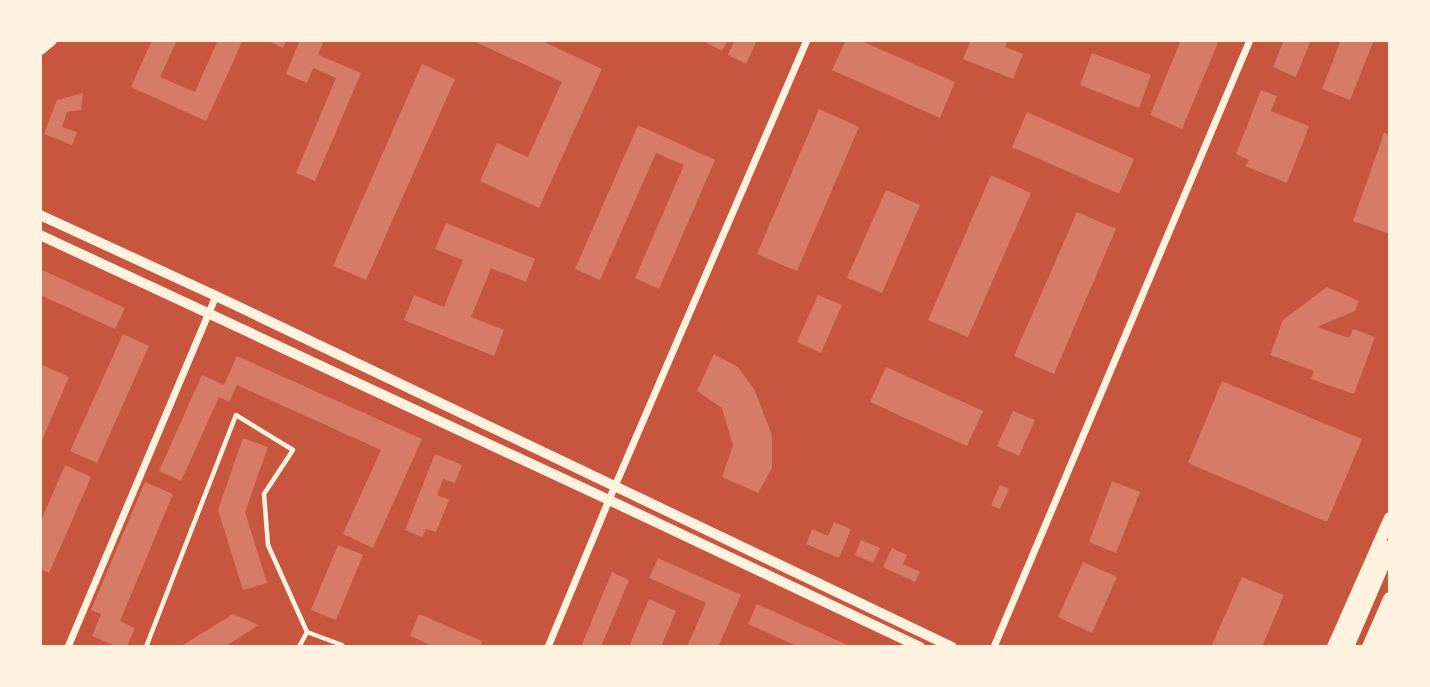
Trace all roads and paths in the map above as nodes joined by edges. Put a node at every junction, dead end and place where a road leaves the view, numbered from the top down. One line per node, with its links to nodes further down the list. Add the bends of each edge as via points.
1 (51, 40): 4 (main road)
2 (807, 40): 9 (street)
3 (1250, 40): 23 (street)
4 (40, 49)
5 (40, 215): 7 (street)
6 (40, 235): 8 (street)
7 (215, 296): 8 (street); 9 (street)
8 (209, 313): 10 (street); 16 (street)
9 (616, 487): 10 (street); 22 (street)
10 (609, 500): 20 (street); 21 (street)
11 (1390, 518): 24 (main road)
12 (1390, 547): 25 (highway)
13 (1390, 599): 26 (highway)
14 (1390, 627): 27 (main road)
15 (307, 632): 17 (lane, via 268,545 264,494 293,450 236,415); 18 (lane); 19 (lane)
16 (68, 647)
17 (146, 647)
18 (299, 647)
19 (343, 647)
20 (548, 647)
21 (920, 647)
22 (952, 647)
23 (994, 647)
24 (1333, 647)
25 (1347, 647)
26 (1370, 647)
27 (1381, 647)

